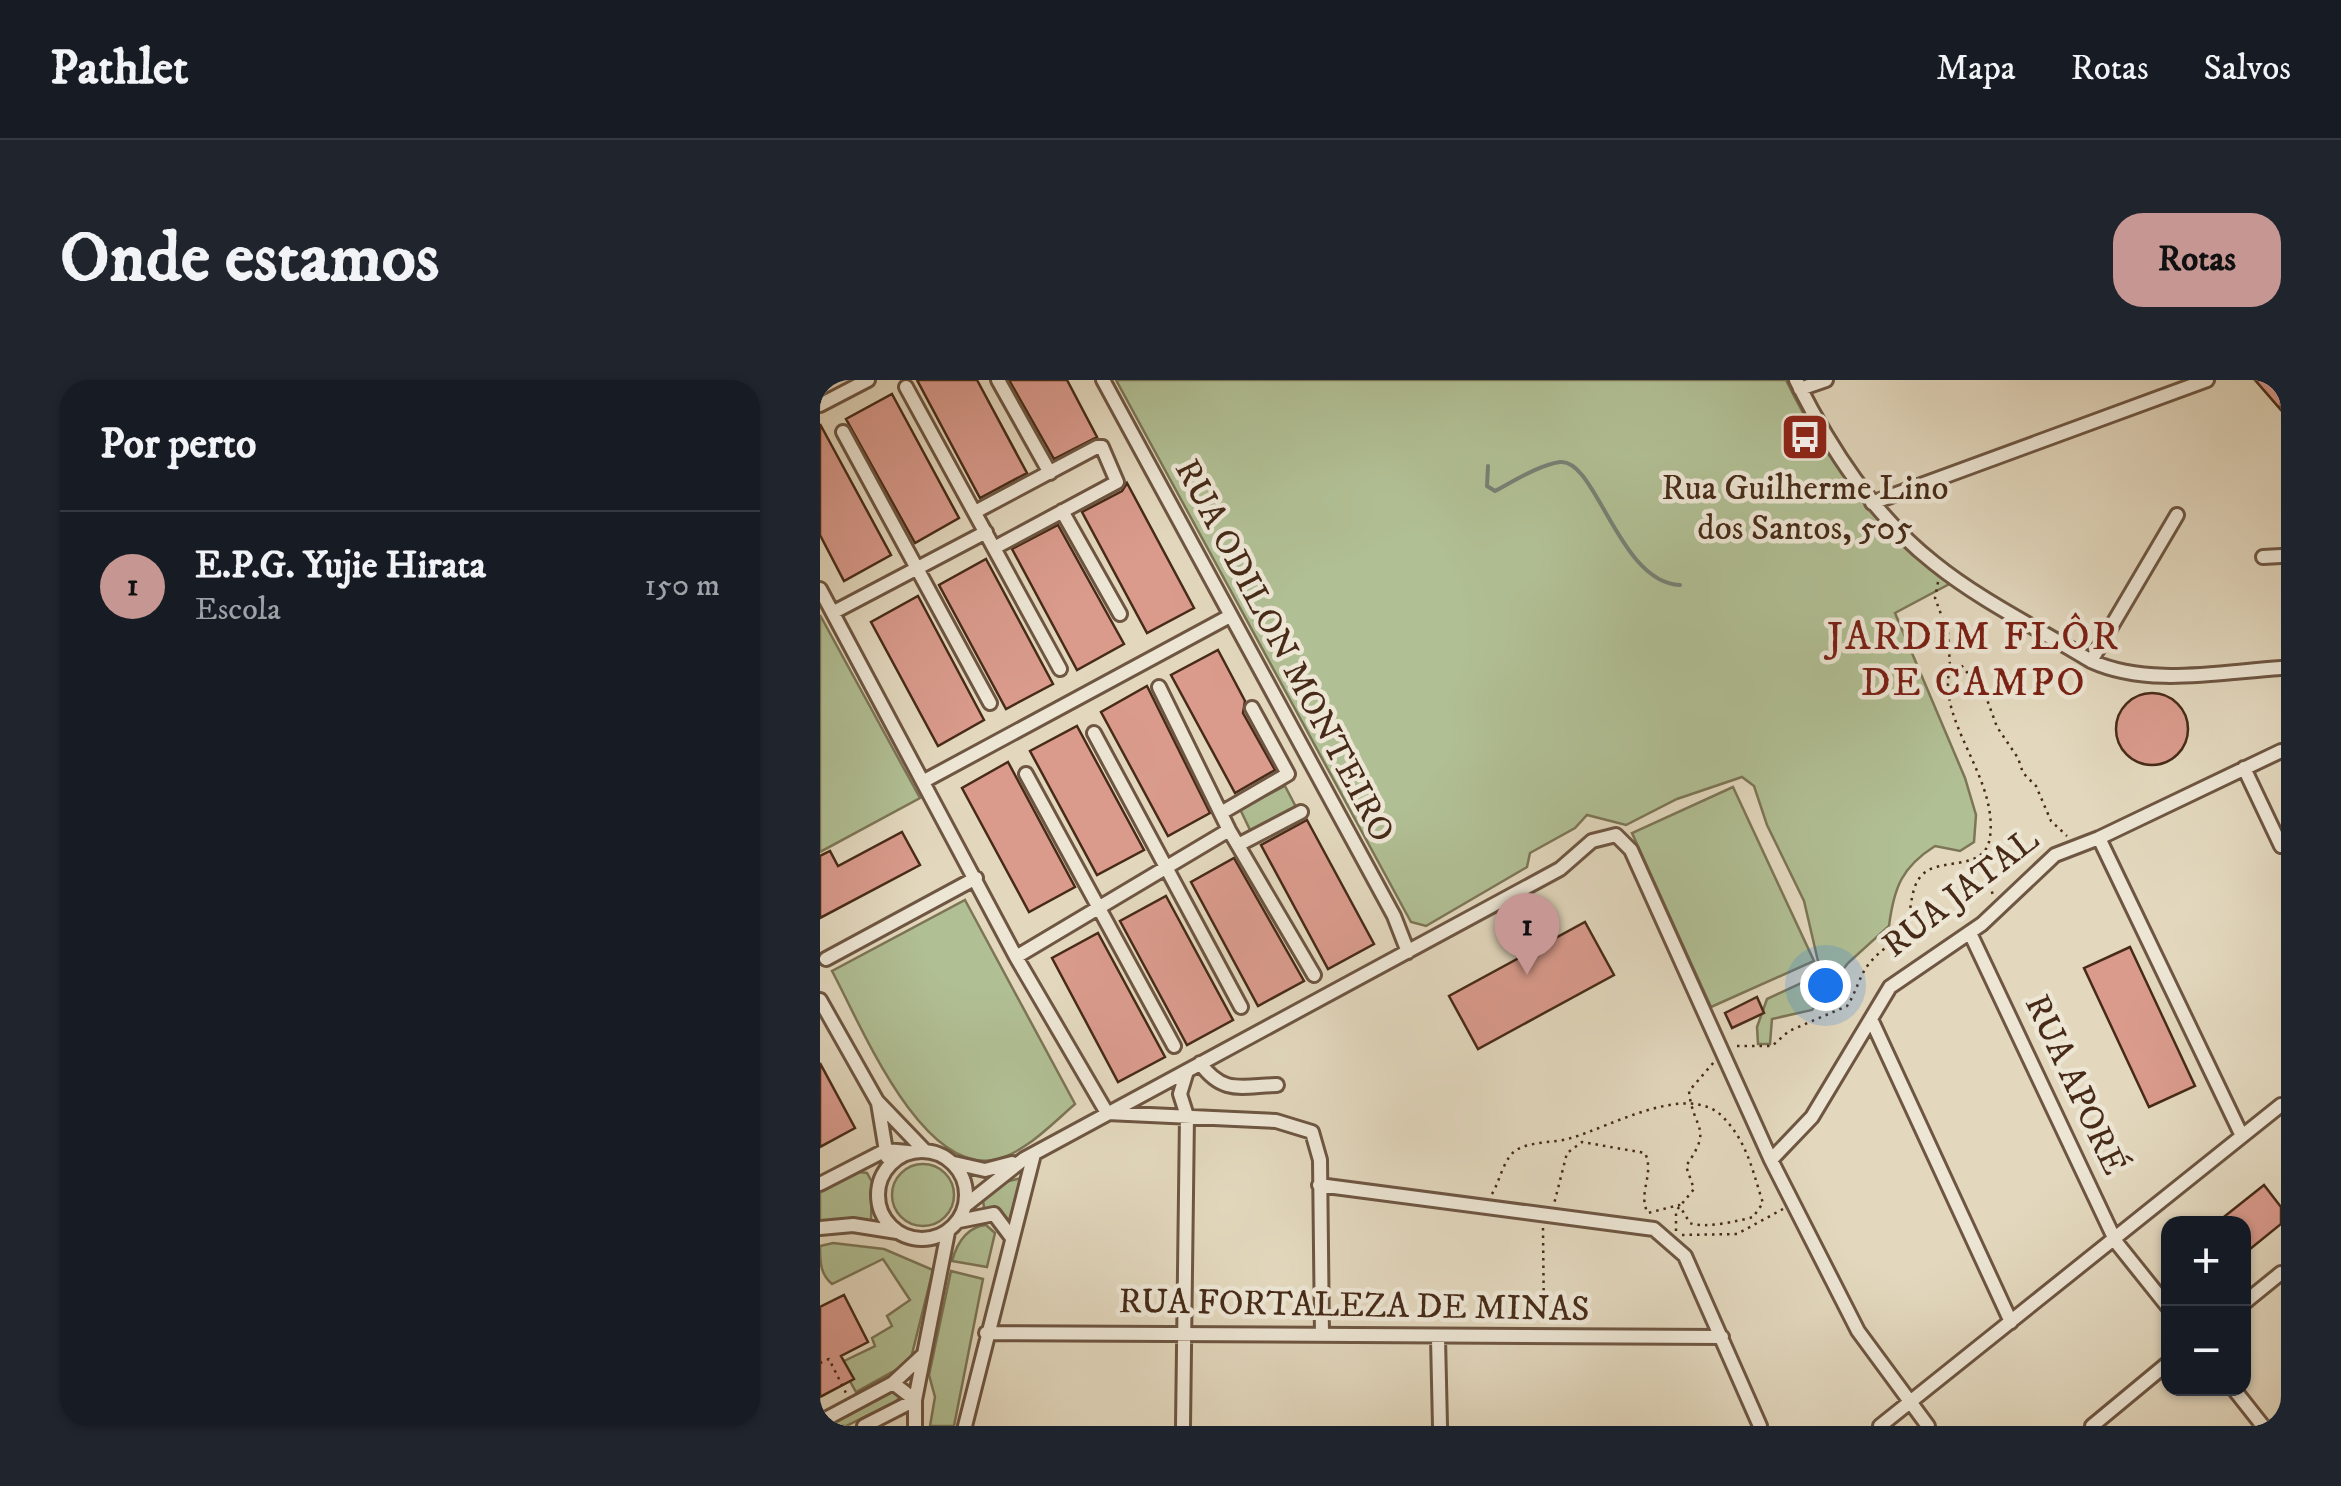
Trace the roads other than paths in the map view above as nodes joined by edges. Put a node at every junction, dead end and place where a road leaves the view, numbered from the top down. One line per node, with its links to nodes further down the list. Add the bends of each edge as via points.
1 (868, 380): 8 (street)
2 (998, 380): 10 (street)
3 (1104, 380): 23 (street, RUA ODILON MONTEIRO)
4 (1826, 380): 6 (street)
5 (2207, 380): 11 (street)
6 (1798, 384): 11 (street)
7 (906, 388): 13 (street)
8 (821, 402)
9 (843, 432): 19 (street)
10 (1050, 472): 12 (street, via 1100,446 1118,475 1118,482); 13 (street)
11 (1872, 503): 24 (street, via 1946,570)
12 (1062, 511): 16 (street); 22 (street)
13 (975, 512): 15 (street)
14 (2177, 515): 24 (street)
15 (986, 532): 16 (street); 19 (street)
16 (994, 548): 26 (street)
17 (2281, 556): 18 (street)
18 (2263, 558)
19 (917, 568): 21 (street); 28 (street)
20 (820, 590): 21 (street)
21 (834, 612): 34 (street)
22 (1120, 614)
23 (1230, 616): 34 (street); 45 (street, RUA ODILON MONTEIRO)
24 (2090, 661): 25 (street, via 2143,676)
25 (2281, 668)
26 (1060, 669)
27 (1160, 688): 36 (street)
28 (990, 703)
29 (1252, 708): 36 (street, via 1288,774)
30 (1094, 733): 41 (street)
31 (2281, 751): 32 (street, RUA JATAL)
32 (2244, 768): 38 (street, RUA JATAL); 40 (street)
33 (1026, 774): 43 (street)
34 (926, 780): 42 (street)
35 (1301, 812): 39 (street)
36 (1220, 813): 37 (street)
37 (1228, 830): 39 (street); 41 (street)
38 (2099, 838): 44 (street, RUA JATAL, via 2046,863); 59 (street)
39 (1238, 844): 48 (street)
40 (2281, 846)
41 (1163, 868): 43 (street); 50 (street)
42 (976, 878): 46 (street); 47 (street)
43 (1096, 908): 46 (street); 52 (street)
44 (1970, 933): 51 (street, RUA JATAL, via 1898,979); 75 (street, RUA APORÉ)
45 (1408, 952): 53 (street); 64 (street, via 1560,869 1592,841 1616,835 1630,850)
46 (1016, 956): 57 (street)
47 (826, 960)
48 (1314, 975)
49 (820, 1000): 55 (street)
50 (1241, 1007)
51 (1871, 1019): 64 (street, RUA JATAL, via 1812,1117); 79 (street)
52 (1174, 1046)
53 (1194, 1066): 54 (street, via 1223,1086); 57 (street); 58 (street, via 1180,1094)
54 (1277, 1085)
55 (877, 1101): 60 (street); 61 (street)
56 (2281, 1105): 59 (street)
57 (1108, 1113): 58 (street); 63 (street)
58 (1188, 1116): 68 (street, via 1303,1127 1318,1144); 81 (street)
59 (2242, 1136): 75 (street)
60 (886, 1150): 62 (street); 66 (street); 67 (street)
61 (925, 1150): 62 (street); 65 (street)
62 (908, 1152): 66 (street)
63 (1029, 1156): 65 (street, via 985,1170); 69 (street); 74 (street)
64 (1771, 1160): 90 (street, via 1858,1331)
65 (954, 1163): 69 (street)
66 (888, 1166): 72 (street, via 877,1194)
67 (820, 1184)
68 (1319, 1185): 82 (street); 83 (street, via 1634,1224 1670,1240 1684,1256)
69 (966, 1205): 70 (street)
70 (959, 1221): 73 (street); 74 (street, via 994,1214)
71 (820, 1228): 72 (street)
72 (896, 1232): 73 (street, via 922,1240)
73 (948, 1232): 85 (street)
74 (1012, 1238): 80 (street)
75 (2116, 1242): 78 (street, RUA APORÉ); 79 (street)
76 (2281, 1273): 77 (street)
77 (2251, 1297)
78 (2166, 1306)
79 (2011, 1322): 90 (street)
80 (986, 1334): 81 (street, RUA FORTALEZA DE MINAS); 94 (street)
81 (1186, 1334): 82 (street, RUA FORTALEZA DE MINAS); 95 (street)
82 (1322, 1335): 84 (street, RUA FORTALEZA DE MINAS)
83 (1722, 1337): 84 (street, RUA FORTALEZA DE MINAS); 97 (street)
84 (1438, 1338): 96 (street)
85 (924, 1354): 87 (street); 89 (street)
86 (2161, 1369): 100 (street)
87 (893, 1383): 89 (street); 91 (street)
88 (2240, 1396): 101 (street)
89 (916, 1400): 92 (street); 93 (street)
90 (1909, 1403): 98 (street); 99 (street)
91 (820, 1422)
92 (864, 1426)
93 (915, 1426)
94 (968, 1426)
95 (1183, 1426)
96 (1440, 1426)
97 (1760, 1426)
98 (1880, 1426)
99 (1928, 1426)
100 (2092, 1426)
101 (2264, 1426)

